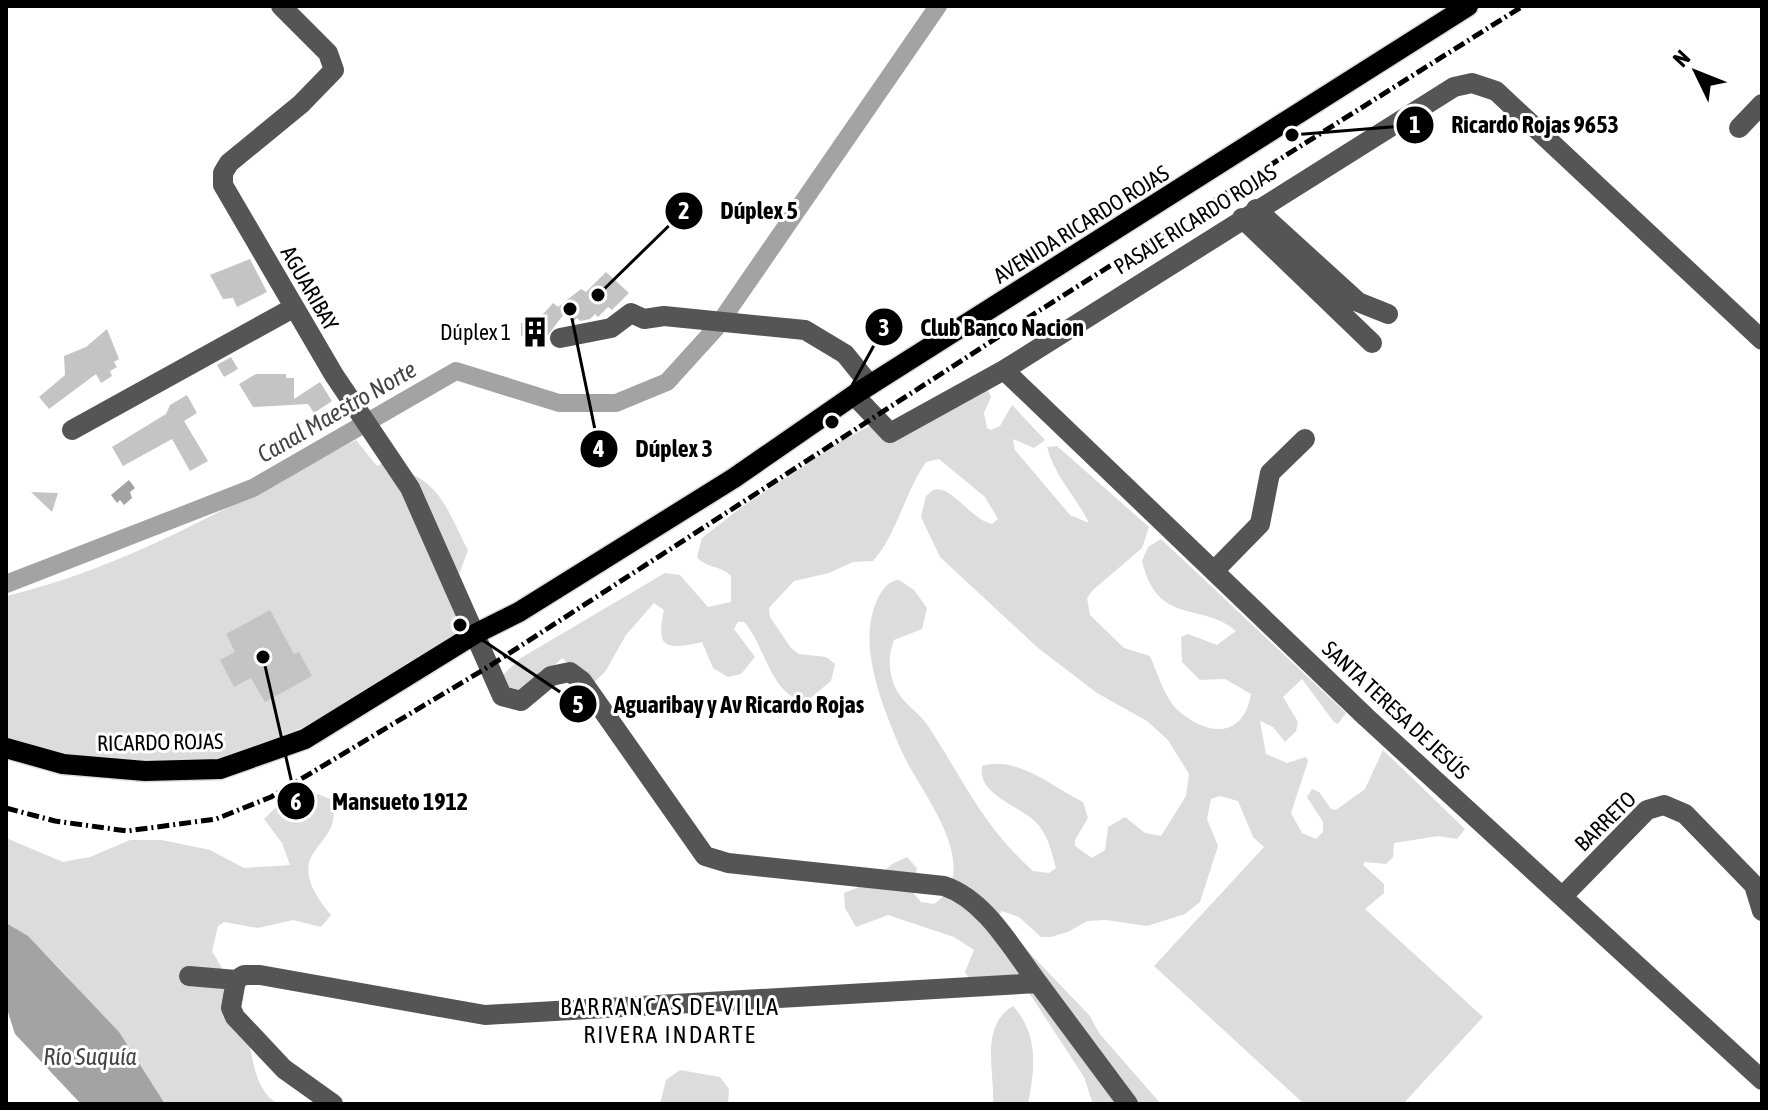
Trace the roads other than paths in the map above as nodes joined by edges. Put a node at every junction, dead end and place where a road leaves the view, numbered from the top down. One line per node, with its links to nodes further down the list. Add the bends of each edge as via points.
1 (281, 6): 6 (street, AGUARIBAY, via 328,53 334,70 229,163 223,185)
2 (1468, 6): 13 (main road, AVENIDA RICARDO ROJAS)
3 (1762, 104): 4 (street)
4 (1739, 128)
5 (1249, 213): 8 (street, via 1358,302); 9 (street, PASAJE RICARDO ROJAS, via 1454,87 1472,83 1496,91); 11 (street); 12 (street, PASAJE RICARDO ROJAS)
6 (293, 308): 14 (street); 17 (street, AGUARIBAY, via 410,488)
7 (1762, 311): 9 (street)
8 (1388, 314)
9 (1755, 333)
10 (560, 338): 13 (street, via 611,328 649,304 658,306 664,316 805,330 845,354)
11 (1372, 343)
12 (1004, 370): 13 (street, PASAJE RICARDO ROJAS, via 890,433); 16 (street, SANTA TERESA DE JESÚS)
13 (862, 390): 17 (main road, AVENIDA RICARDO ROJAS, via 734,478)
14 (72, 430)
15 (1305, 439): 16 (street, via 1270,473 1260,524)
16 (1214, 571): 20 (street, SANTA TERESA DE JESÚS)
17 (475, 634): 18 (main road, RICARDO ROJAS, via 328,727 283,749 220,769 94,769); 24 (street, AGUARIBAY, via 497,690 508,701 521,701 558,672 570,672 582,681 705,856 958,891 983,911)
18 (6, 748)
19 (1758, 886): 20 (street, BARRETO, via 1685,814 1656,805); 21 (street, BARRETO)
20 (1563, 896): 25 (street, SANTA TERESA DE JESÚS)
21 (1762, 911)
22 (189, 976): 23 (street)
23 (236, 980): 24 (street, via 260,975 485,1015); 26 (street, via 231,1008 235,1017 284,1069)
24 (1038, 983): 27 (street)
25 (1762, 1080)
26 (333, 1104)
27 (1128, 1104)

